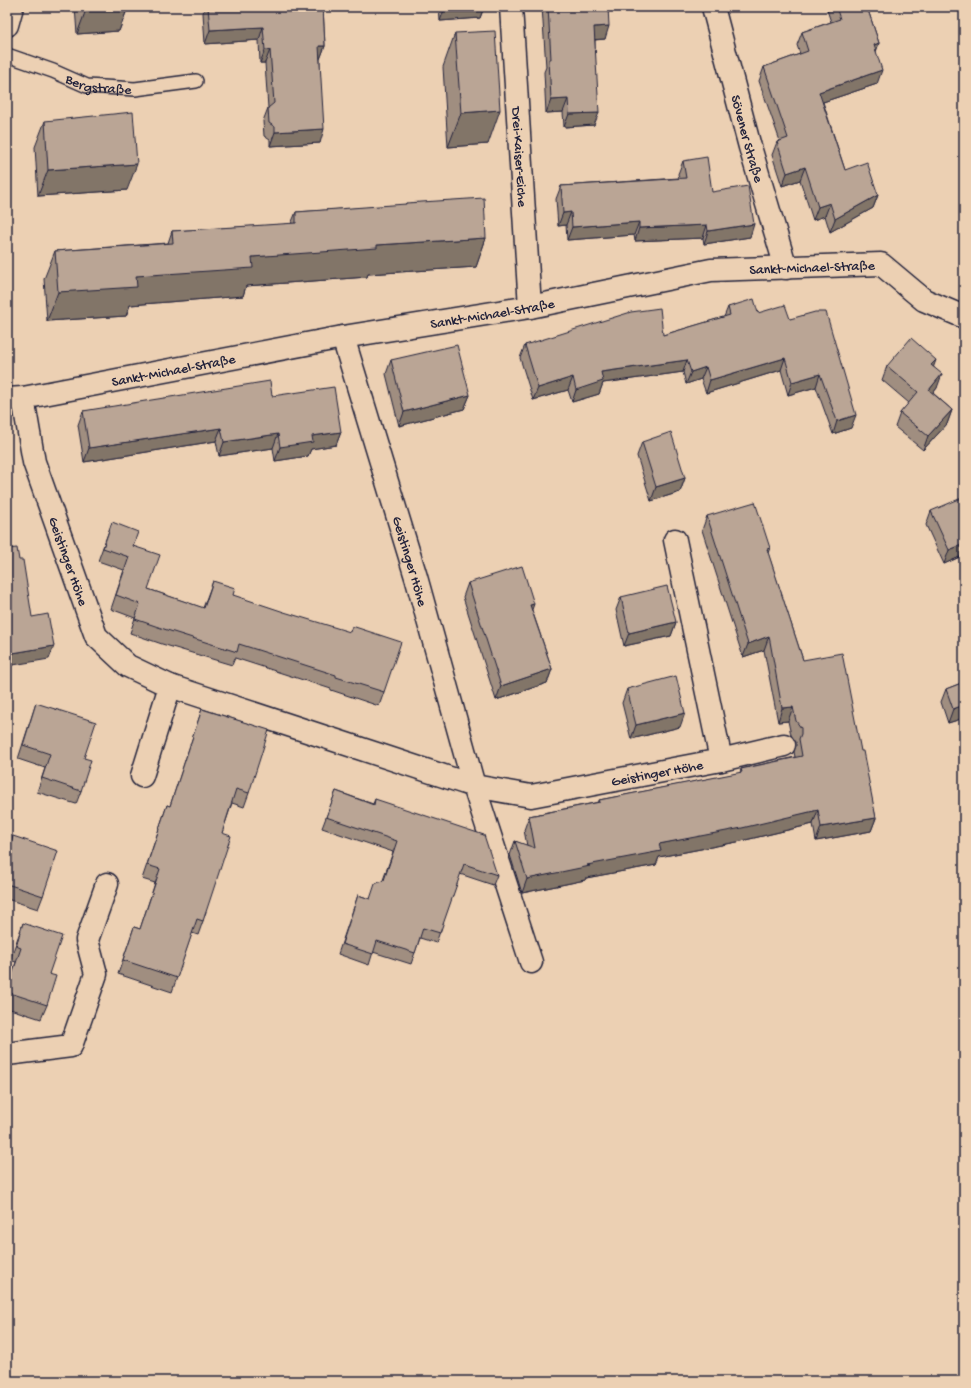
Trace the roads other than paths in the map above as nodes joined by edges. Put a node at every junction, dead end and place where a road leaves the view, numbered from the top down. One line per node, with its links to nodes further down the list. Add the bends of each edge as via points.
1 (12, 7): 4 (street)
2 (511, 7): 8 (street, Drei-Kaiser-Eiche)
3 (713, 7): 7 (street, Sövener Straße, via 750,147)
4 (7, 25)
5 (7, 55): 6 (lane, Bergstraße, via 87,86 136,89)
6 (196, 81)
7 (786, 268): 8 (street, Sankt-Michael-Straße, via 711,270); 9 (street, Sankt-Michael-Straße, via 881,264 924,300)
8 (530, 307): 10 (street, Sankt-Michael-Straße)
9 (964, 316)
10 (343, 337): 11 (street, Sankt-Michael-Straße); 17 (street, Geistinger Höhe, via 416,577)
11 (15, 399): 13 (street, Geistinger Höhe, via 34,462 96,636 128,666)
12 (675, 540): 15 (street, Geistinger Höhe)
13 (170, 686): 16 (street); 17 (street, Geistinger Höhe)
14 (784, 745): 15 (street, Geistinger Höhe)
15 (721, 760): 17 (street, Geistinger Höhe, via 531,796)
16 (142, 776)
17 (474, 786): 19 (street, Geistinger Höhe)
18 (107, 884): 20 (street, via 88,940 96,974 71,1046)
19 (531, 962)
20 (7, 1054)

